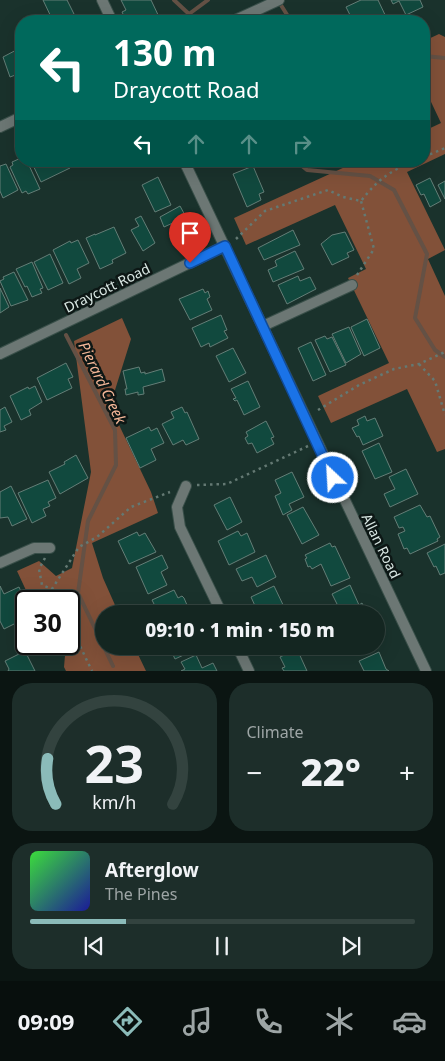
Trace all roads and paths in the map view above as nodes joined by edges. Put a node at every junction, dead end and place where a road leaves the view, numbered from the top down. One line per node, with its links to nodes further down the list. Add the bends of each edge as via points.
1 (102, 0): 3 (street)
2 (279, 0): 4 (street)
3 (109, 15)
4 (246, 15)
5 (15, 120): 6 (street)
6 (0, 127)
7 (445, 148): 8 (path)
8 (430, 154)
9 (187, 167): 13 (street, Allan Road)
10 (401, 167): 11 (path, via 373,185)
11 (361, 201): 12 (path, via 328,190 265,211); 14 (path, via 374,248)
12 (236, 239)
13 (225, 246): 15 (street, Allan Road); 17 (street, Draycott Road)
14 (352, 284): 15 (street)
15 (263, 326): 21 (street, Allan Road)
16 (445, 352): 18 (path)
17 (0, 354)
18 (419, 364): 19 (path, via 394,370 359,385); 20 (path, via 435,381)
19 (318, 410)
20 (445, 416)
21 (316, 443): 22 (path, via 226,484); 31 (street, Allan Road)
22 (186, 486): 25 (path, via 131,507 97,537 79,546); 26 (street, via 177,507 180,528)
23 (50, 548): 24 (street, via 34,548); 25 (path, via 39,569 42,585)
24 (0, 563)
25 (52, 589)
26 (218, 605)
27 (80, 646): 29 (path)
28 (241, 655): 30 (street)
29 (92, 671)
30 (249, 671)
31 (426, 671)

